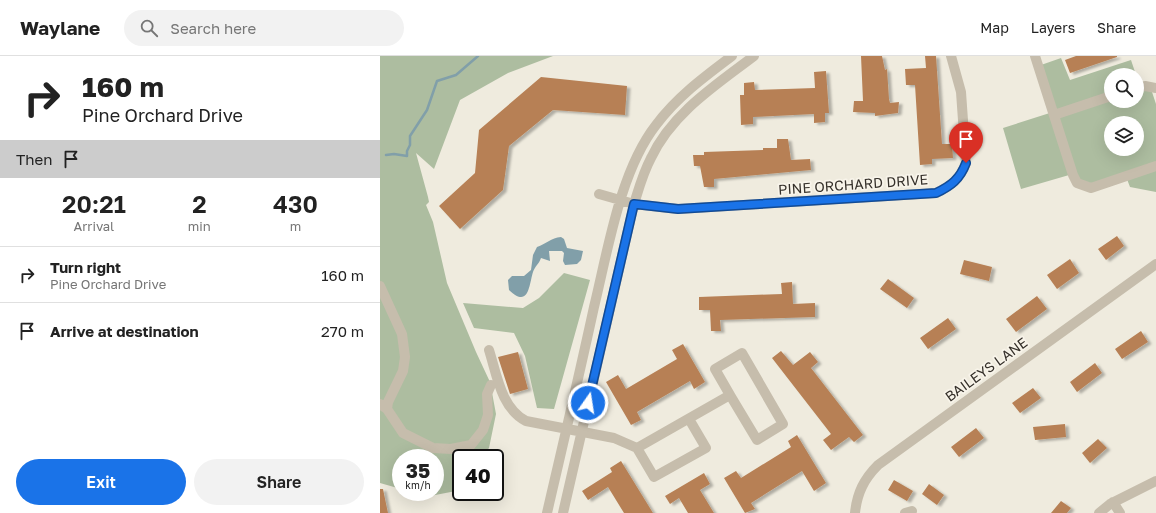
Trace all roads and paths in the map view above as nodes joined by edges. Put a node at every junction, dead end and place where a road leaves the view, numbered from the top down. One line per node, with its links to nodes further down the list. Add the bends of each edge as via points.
1 (732, 56): 11 (street, via 691,86 655,125 639,151)
2 (951, 56): 12 (street, PINE ORCHARD DRIVE, via 961,92 966,163 959,177 948,188 936,193 678,209)
3 (1035, 56): 8 (street)
4 (752, 57): 12 (street, via 700,96 666,133 651,157)
5 (1144, 86): 6 (street)
6 (1156, 88)
7 (1104, 98): 8 (street)
8 (1054, 115): 9 (street, via 1073,175 1082,186 1099,186)
9 (1156, 166)
10 (599, 194): 11 (street, PINE ORCHARD DRIVE)
11 (621, 200): 12 (street, PINE ORCHARD DRIVE); 20 (street)
12 (634, 204): 21 (street)
13 (1156, 264): 27 (street, BAILEYS LANE, via 878,465 866,477 856,498)
14 (380, 286): 18 (street, via 402,334 405,357 403,371)
15 (489, 350): 20 (street, via 509,408 526,421)
16 (490, 386): 18 (street, via 487,394 488,415 483,430 471,445 451,450 433,448 403,433)
17 (730, 395): 17 (street, via 757,440 784,424 742,353 715,369); 19 (street)
18 (384, 406)
19 (689, 419): 22 (street); 22 (street, via 706,448 667,470 654,477)
20 (566, 429): 21 (street); 25 (street)
21 (582, 432): 22 (street, via 614,438); 26 (street)
22 (637, 448)
23 (1156, 481): 24 (street)
24 (1113, 502): 28 (street); 29 (street)
25 (546, 513)
26 (563, 513)
27 (856, 513)
28 (1099, 513)
29 (1120, 513)

